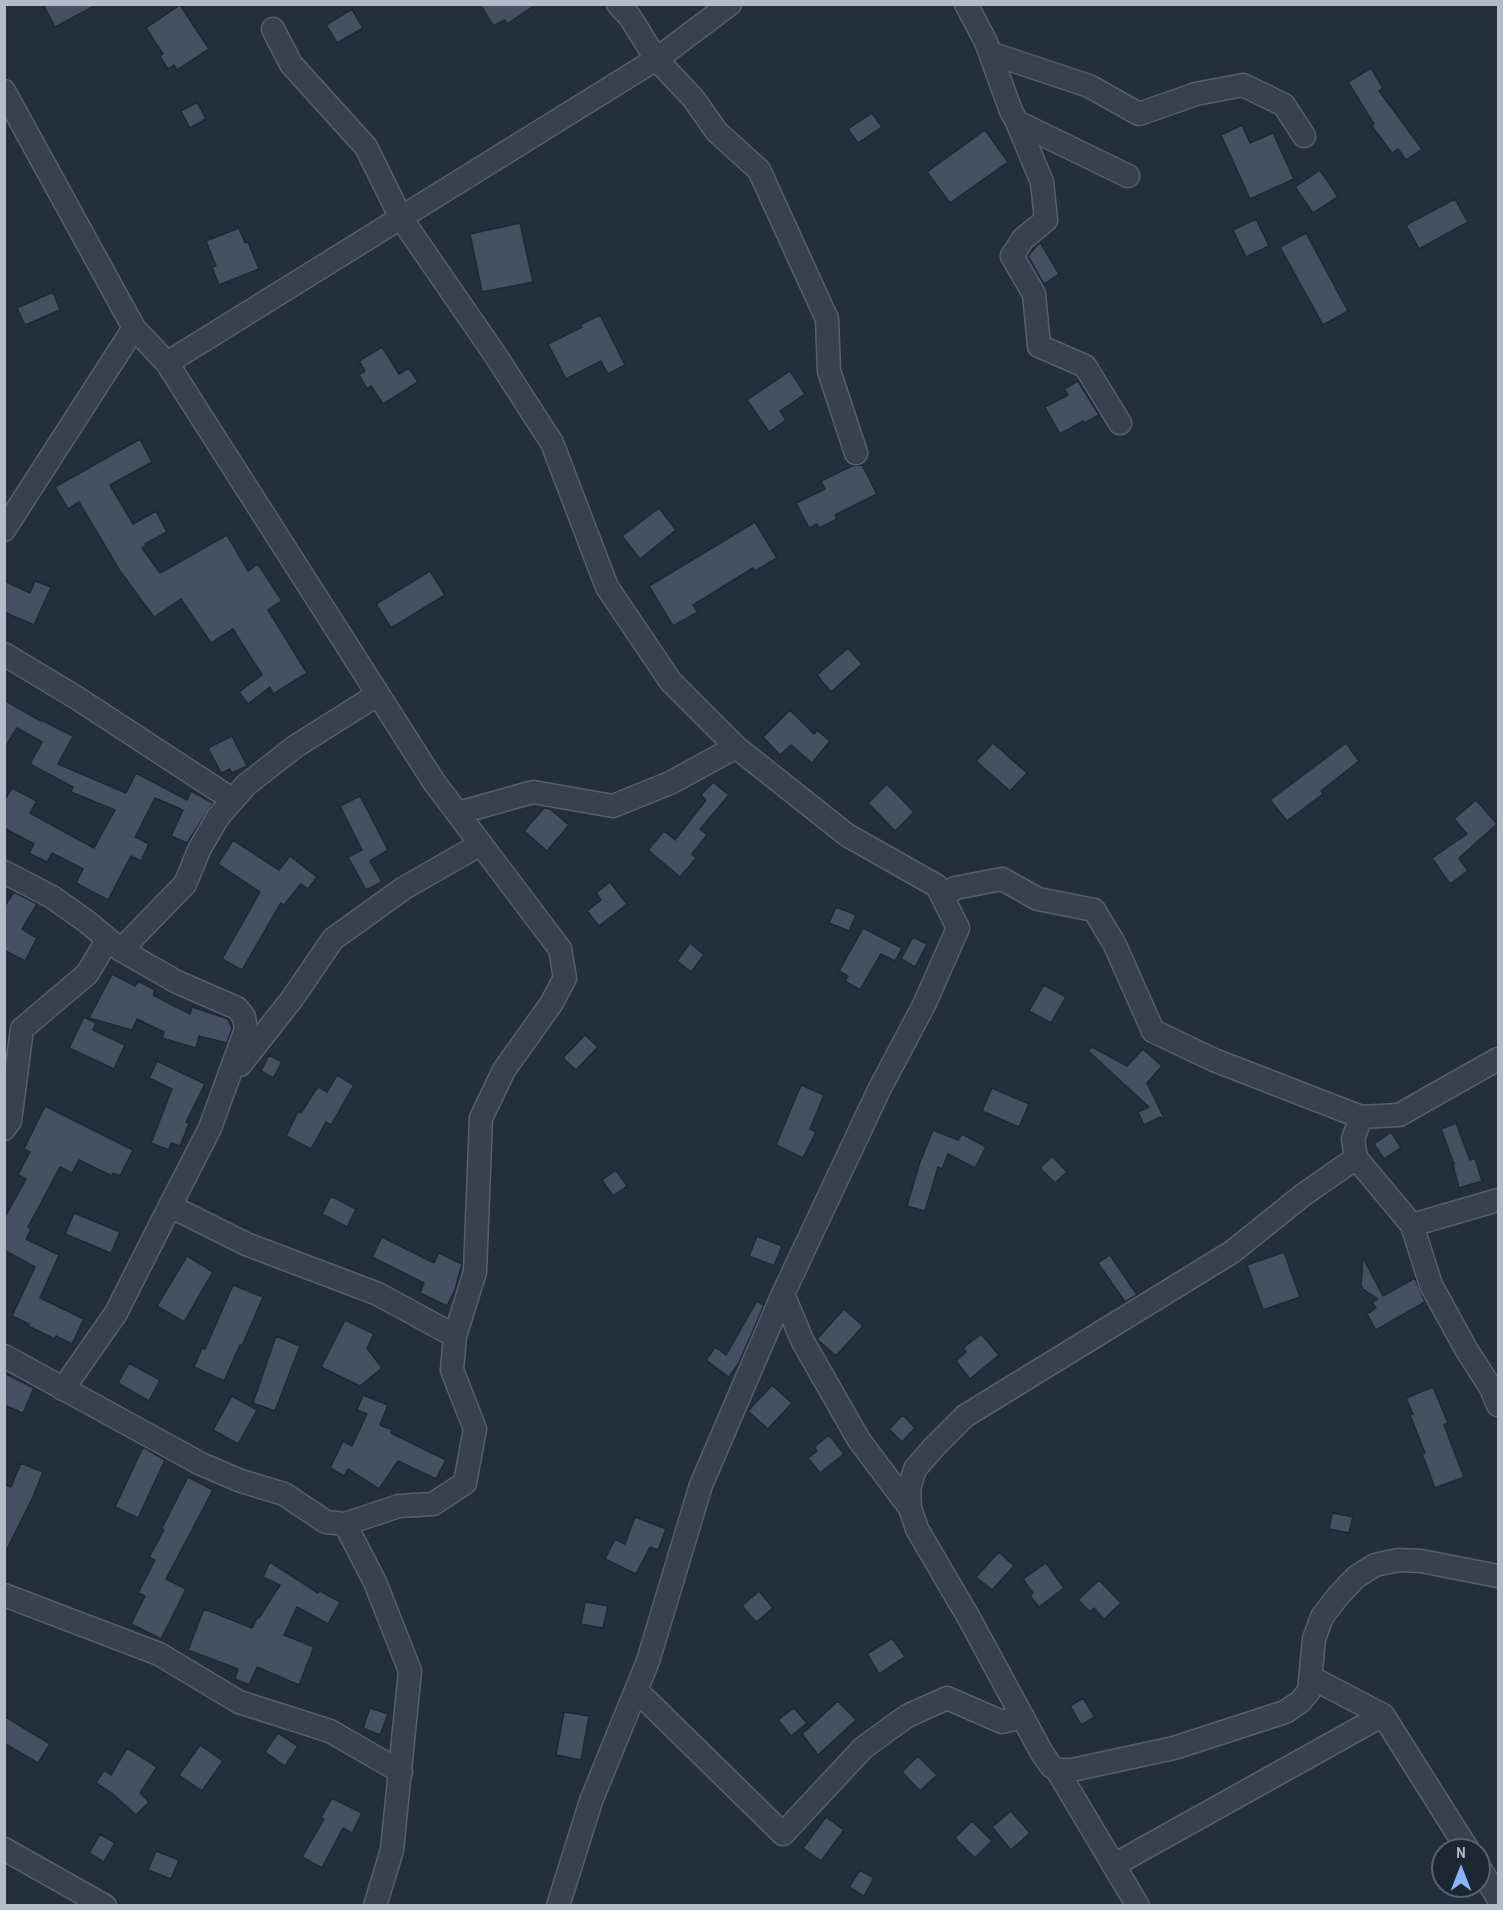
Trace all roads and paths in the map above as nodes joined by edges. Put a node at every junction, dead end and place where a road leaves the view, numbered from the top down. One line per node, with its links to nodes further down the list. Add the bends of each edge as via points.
1 (618, 4): 6 (street, via 630,16)
2 (730, 4): 6 (street)
3 (966, 4): 5 (street)
4 (273, 29): 11 (street, via 291,64 366,147)
5 (990, 53): 8 (street); 9 (street, via 1089,86 1139,114 1196,94 1243,85 1284,105)
6 (656, 59): 11 (street); 15 (street, via 693,98 717,132 759,170 827,319 829,371)
7 (4, 91): 12 (street)
8 (1017, 122): 10 (street); 14 (street, via 1042,182 1046,220 1023,239 1012,256 1034,294 1040,346 1085,366)
9 (1304, 136)
10 (1128, 176)
11 (400, 218): 13 (street); 19 (street, via 552,443 607,587 671,682)
12 (134, 328): 13 (street); 16 (street)
13 (167, 363): 18 (street)
14 (1120, 423)
15 (856, 453)
16 (4, 530)
17 (4, 654): 20 (street)
18 (377, 695): 20 (street, via 296,746); 21 (street)
19 (736, 747): 21 (street, via 670,783 613,806 533,792); 24 (street, via 848,835 936,886)
20 (233, 800): 25 (street, via 200,848 185,884)
21 (458, 813): 22 (street)
22 (481, 844): 27 (street, via 404,888 333,939 292,999); 35 (street, via 560,949 565,978 504,1070 481,1118 475,1272)
23 (4, 872): 25 (street, via 52,897)
24 (943, 898): 28 (street, via 955,888 1002,879 1038,899 1094,910 1114,944 1153,1031 1214,1060); 34 (street, via 958,928)
25 (115, 945): 27 (street, via 177,982 237,1008 246,1029); 29 (street, via 22,1029 10,1121)
26 (1498, 1059): 28 (street, via 1399,1115)
27 (227, 1080): 32 (street, via 210,1128)
28 (1361, 1117): 30 (street, via 1353,1139)
29 (4, 1129)
30 (1356, 1158): 33 (street); 39 (street, via 1232,1252 965,1416 915,1469 909,1489)
31 (1498, 1200): 33 (street)
32 (170, 1206): 35 (street, via 246,1244 378,1294); 37 (street, via 116,1313)
33 (1412, 1225): 38 (street, via 1431,1285)
34 (783, 1294): 39 (street, via 802,1340 859,1440); 44 (street, via 701,1485)
35 (455, 1336): 40 (street, via 452,1370 475,1429 465,1483 434,1504 399,1506)
36 (4, 1356): 37 (street)
37 (63, 1389): 40 (street, via 201,1464 284,1494 326,1522)
38 (1498, 1405)
39 (910, 1508): 46 (street, via 917,1529)
40 (345, 1524): 48 (street, via 375,1582 410,1671)
41 (1498, 1576): 43 (street, via 1421,1561 1375,1565 1356,1577 1322,1617 1314,1639)
42 (4, 1595): 48 (street, via 159,1654 239,1702 330,1731)
43 (1312, 1678): 45 (street); 47 (street, via 1309,1691 1285,1712 1174,1748)
44 (636, 1690): 46 (street, via 783,1834 863,1748 907,1716 947,1698 1002,1722); 54 (street, via 591,1801)
45 (1383, 1715): 49 (street); 51 (street)
46 (1023, 1717): 47 (street, via 1042,1753)
47 (1057, 1770): 51 (street)
48 (401, 1772): 53 (street, via 392,1850)
49 (1460, 1838)
50 (4, 1849): 52 (street)
51 (1114, 1865): 55 (street)
52 (105, 1905)
53 (375, 1905)
54 (558, 1905)
55 (1138, 1905)

